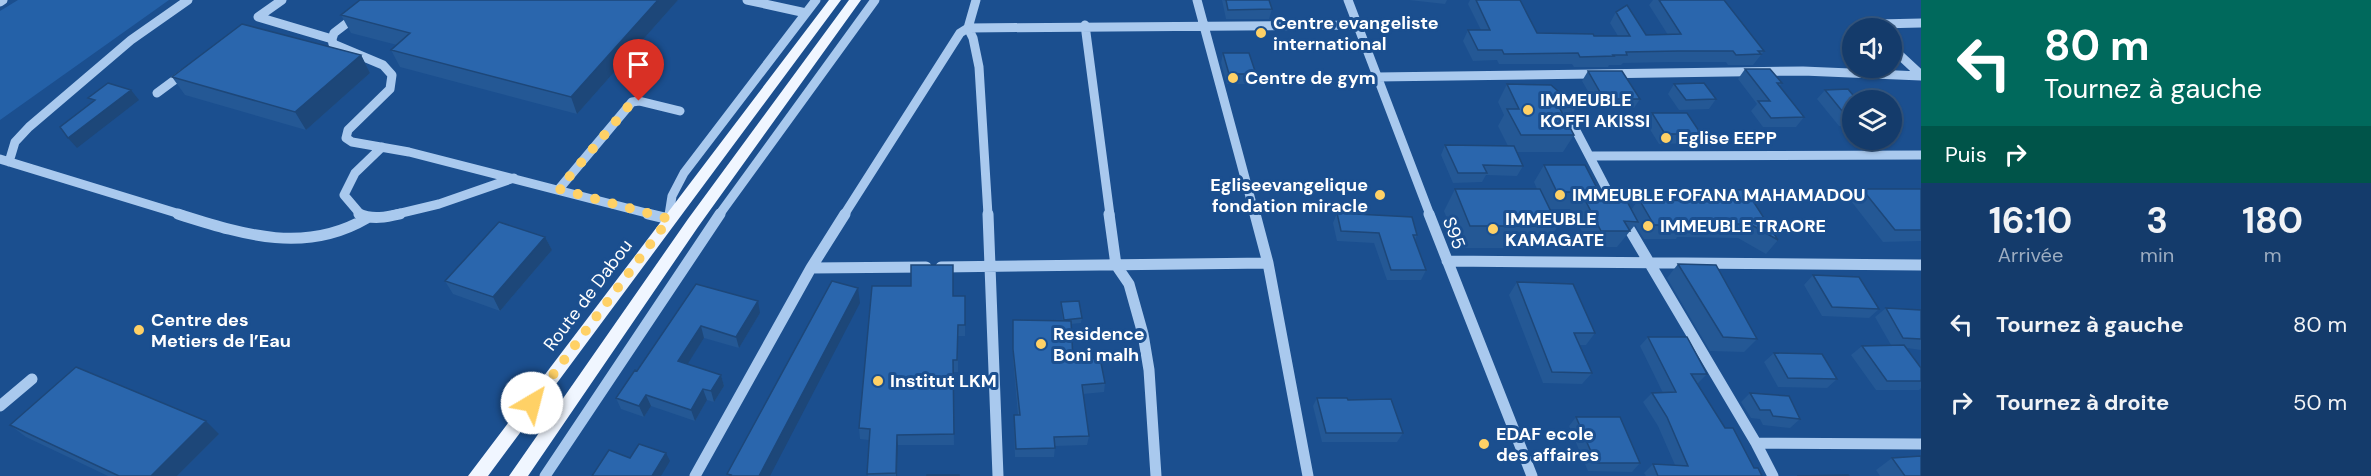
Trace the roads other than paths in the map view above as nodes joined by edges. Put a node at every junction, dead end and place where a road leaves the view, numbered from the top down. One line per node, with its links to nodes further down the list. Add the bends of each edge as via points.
1 (188, 0): 34 (street, via 131,40 29,128)
2 (282, 0): 13 (street)
3 (377, 0): 21 (street, via 334,33)
4 (747, 0): 12 (street)
5 (816, 0): 12 (street)
6 (835, 0): 38 (main road, Route de Dabou)
7 (855, 0): 51 (main road, via 693,223)
8 (875, 0): 52 (street, via 722,211)
9 (976, 0): 20 (street)
10 (1197, 0): 19 (street)
11 (1348, 0): 17 (street, S95)
12 (806, 13): 38 (street, via 684,173 672,196)
13 (258, 17): 16 (street); 21 (street)
14 (1902, 23): 15 (street)
15 (1921, 23)
16 (249, 24)
17 (1357, 25): 19 (street); 26 (street, S95)
18 (1084, 26): 19 (street); 20 (street); 42 (street)
19 (1206, 27): 40 (street)
20 (968, 28): 44 (street, via 976,43); 45 (street, via 960,33)
21 (332, 39): 31 (street, via 333,44 382,65 392,75 390,89 348,130 346,138)
22 (1902, 57): 25 (street)
23 (194, 66): 28 (street)
24 (1515, 75): 25 (street, via 1803,70); 26 (street); 27 (street)
25 (1921, 75)
26 (1377, 77): 39 (street, S95)
27 (1534, 89)
28 (157, 93)
29 (1554, 105): 33 (street, via 1570,121)
30 (680, 111): 36 (street, via 632,102)
31 (382, 147): 35 (street); 37 (street, via 355,173 344,195 354,211)
32 (1921, 155): 33 (street)
33 (1591, 156): 41 (street)
34 (5, 160): 37 (street, via 247,235 291,239 345,231)
35 (514, 178): 36 (street); 37 (street, via 400,213)
36 (559, 189): 38 (street)
37 (367, 218)
38 (669, 219): 50 (main road, Route de Dabou)
39 (1447, 261): 41 (street); 57 (street, S95)
40 (1268, 263): 42 (street); 56 (street)
41 (1651, 263): 43 (street); 48 (street)
42 (1116, 265): 44 (street); 55 (street, via 1129,284 1143,334)
43 (1921, 266)
44 (992, 267): 45 (street); 54 (street)
45 (811, 268): 53 (street)
46 (32, 378): 47 (street)
47 (0, 406)
48 (1756, 443): 49 (street); 58 (street)
49 (1921, 444)
50 (477, 476)
51 (518, 476)
52 (544, 476)
53 (695, 476)
54 (998, 476)
55 (1156, 476)
56 (1308, 476)
57 (1532, 476)
58 (1773, 476)

